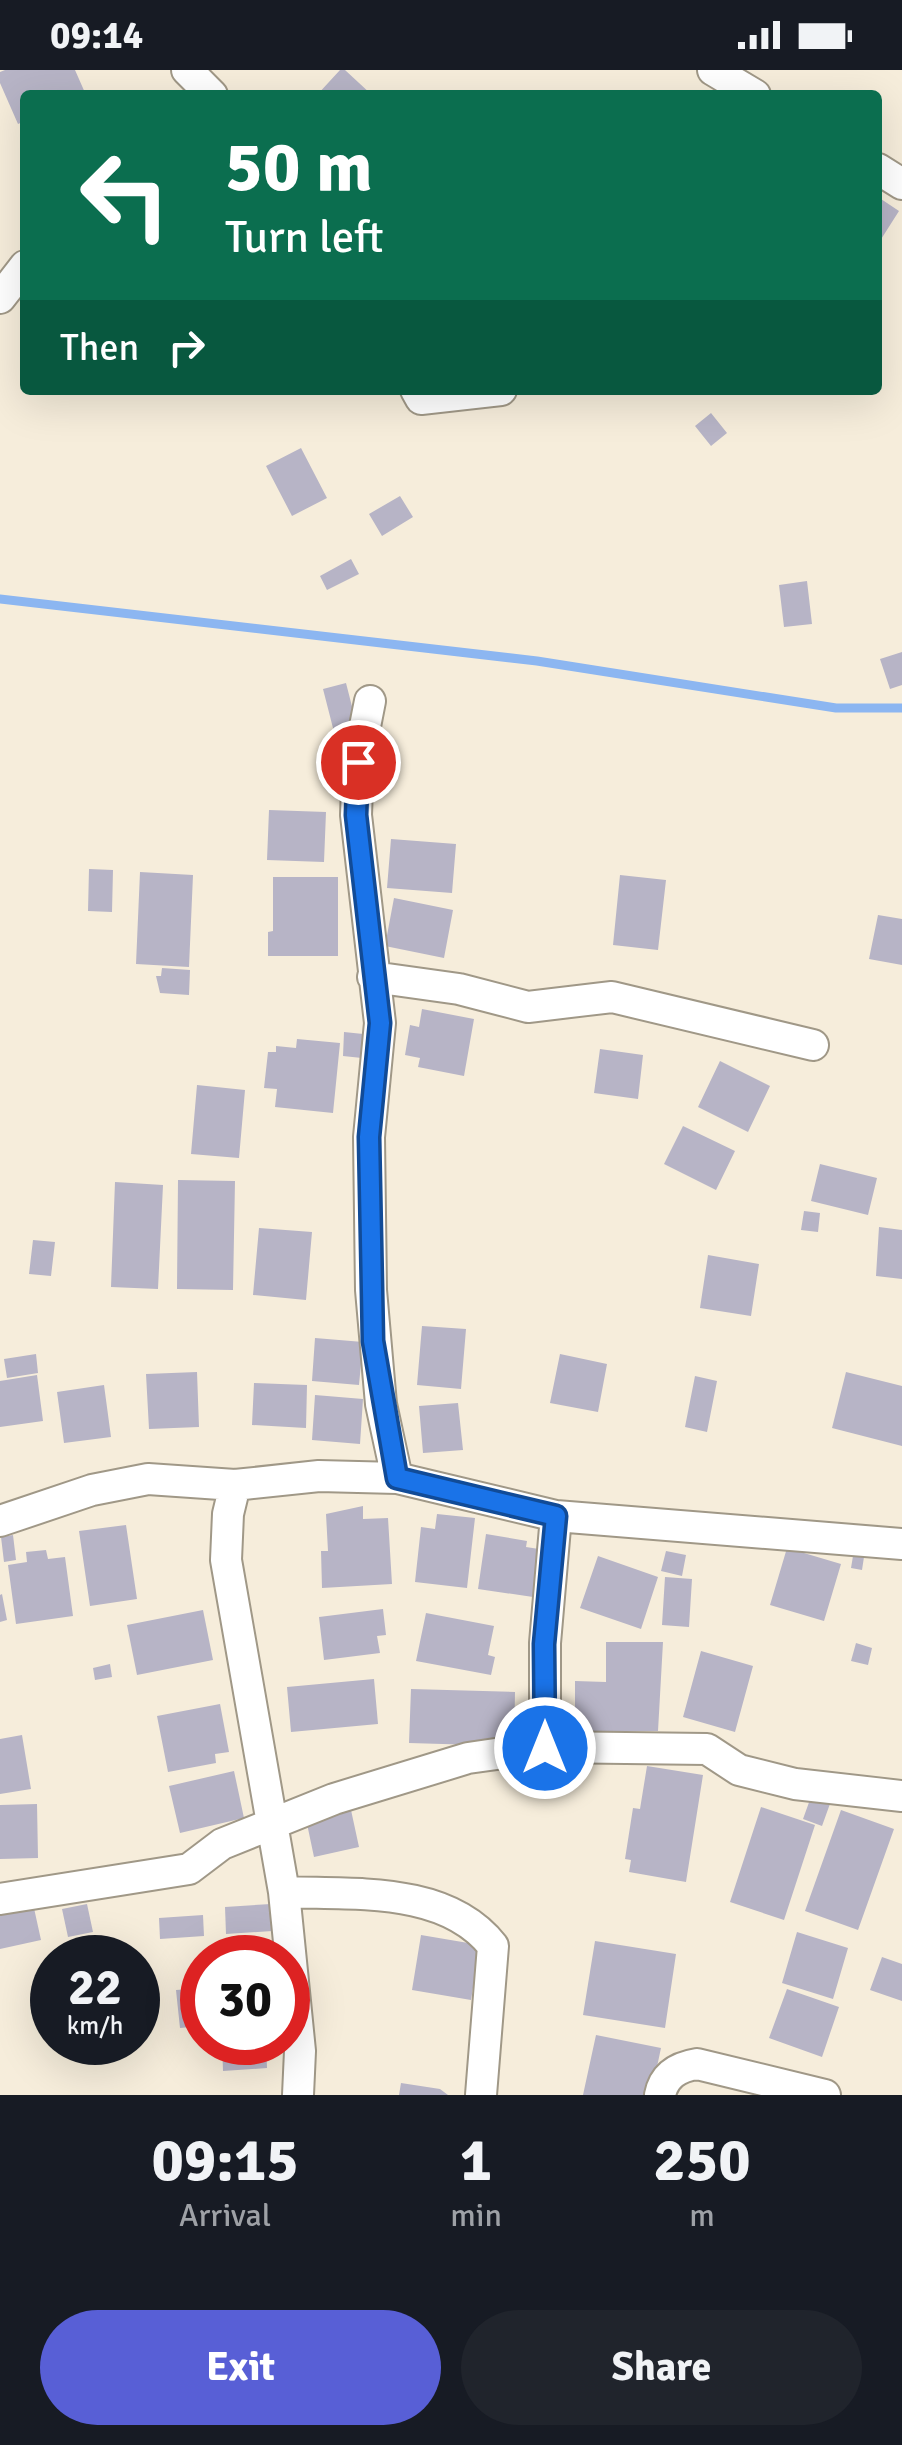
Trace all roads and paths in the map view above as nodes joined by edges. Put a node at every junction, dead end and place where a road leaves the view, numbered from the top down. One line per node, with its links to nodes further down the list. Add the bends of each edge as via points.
1 (187, 70): 3 (street)
2 (713, 70): 4 (street)
3 (207, 90)
4 (747, 90)
5 (20, 272): 6 (street)
6 (0, 298)
7 (419, 395): 8 (street)
8 (457, 395)
9 (370, 701): 10 (street, via 356,815)
10 (373, 977): 11 (street, via 459,989 528,1008 612,996); 12 (street, via 380,1023 369,1137 373,1341)
11 (812, 1046)
12 (397, 1478): 13 (street, via 319,1476); 14 (street)
13 (236, 1485): 15 (street, via 148,1479 92,1490); 19 (street, via 226,1560)
14 (556, 1516): 16 (street); 17 (street, via 544,1644)
15 (0, 1522)
16 (902, 1544)
17 (545, 1748): 18 (street, via 707,1749 739,1770 795,1784); 19 (street, via 429,1767)
18 (902, 1796)
19 (269, 1823): 20 (street); 21 (street, via 222,1844 190,1869)
20 (284, 1892): 22 (street, via 300,2051); 23 (street, via 412,1901 475,1923 493,1946)
21 (0, 1899)
22 (298, 2095)
23 (482, 2095)
24 (660, 2095): 25 (street, via 678,2068 697,2064)
25 (825, 2095)

